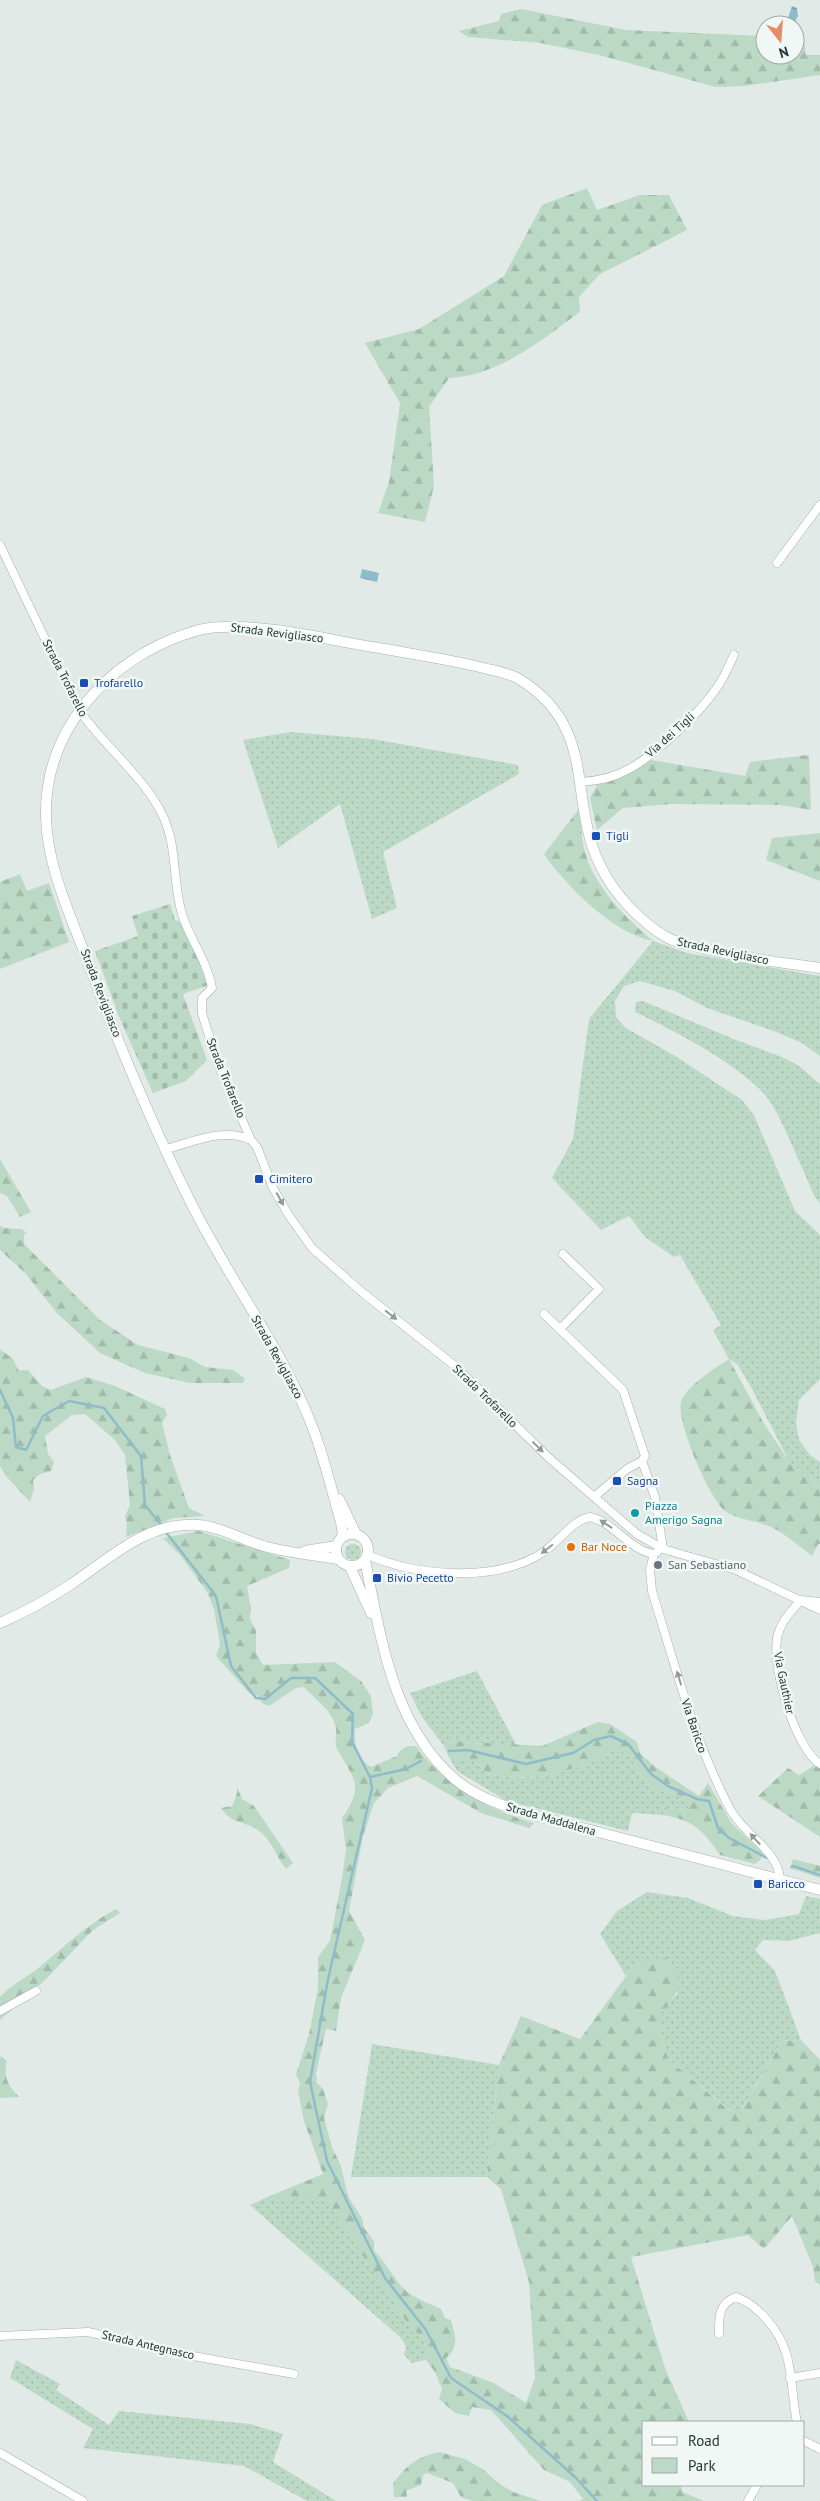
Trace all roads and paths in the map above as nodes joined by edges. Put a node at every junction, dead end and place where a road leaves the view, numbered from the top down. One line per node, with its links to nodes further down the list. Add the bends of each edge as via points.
1 (820, 505): 3 (street)
2 (0, 545): 5 (street, Strada Trofarello)
3 (777, 563)
4 (734, 655): 6 (street, Via dei Tigli, via 718,686 704,703 645,758 607,778)
5 (79, 710): 6 (street, Strada Revigliasco, via 115,670 156,645 192,632 221,627 266,630 457,661 515,677 543,698 563,722 577,756); 8 (street, Strada Trofarello, via 150,794 162,814 171,841 182,915 209,970 212,988 202,998 202,1013 217,1062); 9 (street, Strada Revigliasco, via 64,736 51,776 46,815 50,852 108,1013)
6 (581, 782): 7 (street, Strada Revigliasco, via 589,832 599,863 616,892 642,919 671,940 713,951)
7 (820, 968)
8 (251, 1140): 9 (street, via 243,1136 214,1136); 15 (street, Strada Trofarello, one-way to 15, via 288,1214 312,1248 455,1366)
9 (166, 1149): 13 (street, Strada Revigliasco, via 190,1203 307,1412)
10 (563, 1254): 12 (street, via 599,1289)
11 (544, 1314): 12 (street)
12 (560, 1329): 14 (street, via 623,1390 645,1456)
13 (322, 1461): 16 (street, Strada Revigliasco); 17 (street, Strada Revigliasco)
14 (642, 1461): 15 (street, via 627,1469); 19 (street, via 655,1497)
15 (594, 1497): 19 (street, via 638,1534)
16 (356, 1534): 17 (street); 22 (street, Strada Revigliasco, via 366,1543)
17 (343, 1536): 18 (street)
18 (336, 1546): 20 (street); 23 (street)
19 (662, 1549): 21 (street); 25 (street, via 736,1570)
20 (298, 1553): 23 (street); 28 (street, via 266,1547 199,1525 176,1525 149,1534 111,1554 36,1607)
21 (654, 1554): 22 (street, one-way to 22, via 644,1552 605,1522 590,1517 579,1521 534,1558 498,1570 440,1572 391,1565); 31 (street, Via Baricco, one-way to 21, via 776,1862 731,1811 699,1742 652,1591 650,1570)
22 (367, 1557): 24 (street, via 362,1564); 29 (street, Strada Maddalena)
23 (338, 1559): 24 (street)
24 (350, 1567): 29 (street, Strada Maddalena)
25 (801, 1600): 26 (street); 27 (street); 30 (street, Via Gauthier, via 781,1627 777,1652 792,1722 807,1753)
26 (820, 1602)
27 (820, 1610)
28 (0, 1623)
29 (378, 1628): 31 (street, Strada Maddalena, via 400,1700 415,1731 436,1760 458,1782 495,1803 528,1814)
30 (820, 1764)
31 (780, 1879): 32 (street, Strada Maddalena)
32 (820, 1890)
33 (36, 1991): 34 (street)
34 (0, 2011)
35 (719, 2334): 39 (street, via 720,2308 736,2297 747,2301 758,2309 780,2340 786,2352)
36 (0, 2336): 38 (street, Strada Antegnasco, via 88,2332 193,2356)
37 (820, 2373): 39 (street)
38 (294, 2374)
39 (790, 2378): 40 (street)
40 (797, 2421)
41 (805, 2442): 42 (street)
42 (820, 2449)
43 (0, 2453): 45 (street)
44 (756, 2486): 46 (street)
45 (83, 2501)
46 (748, 2501)

